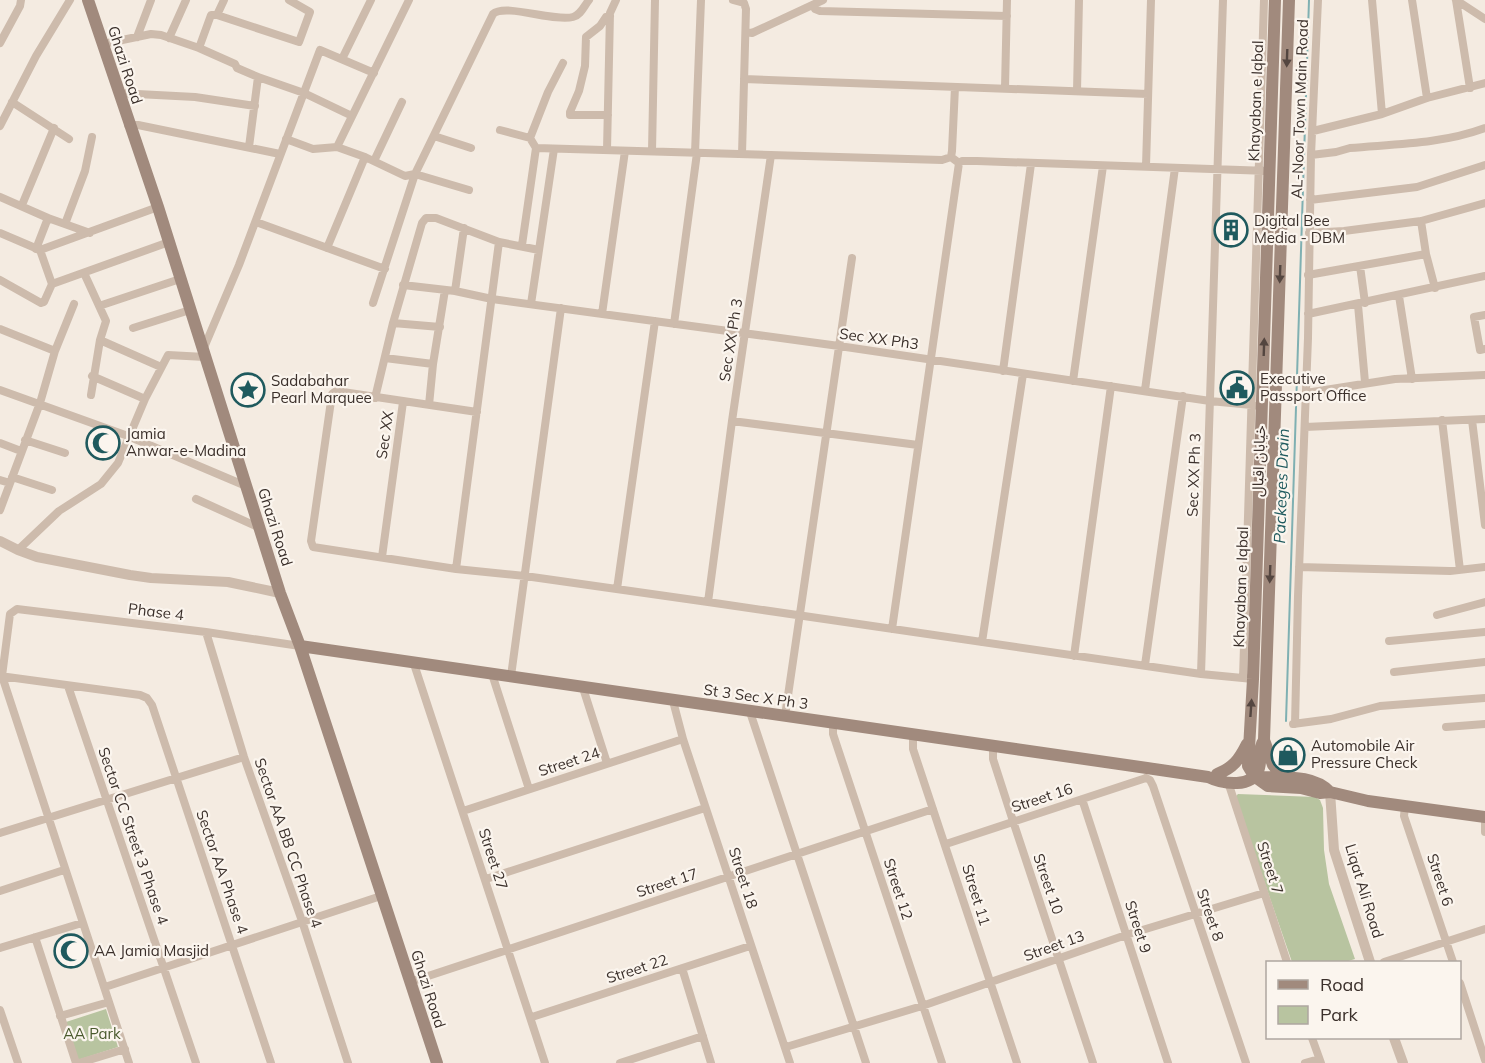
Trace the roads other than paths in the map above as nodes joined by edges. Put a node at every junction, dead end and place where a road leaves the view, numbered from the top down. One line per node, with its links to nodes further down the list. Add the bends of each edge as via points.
1 (21, 0): 32 (street)
2 (70, 0): 53 (street)
3 (88, 0): 37 (main road, Ghazi Road)
4 (151, 0): 34 (street)
5 (186, 0): 35 (street)
6 (224, 0): 27 (street)
7 (289, 0): 27 (street, via 310,12 299,42)
8 (371, 0): 39 (street)
9 (409, 0): 41 (street)
10 (589, 0): 65 (street, via 573,17 496,11)
11 (616, 0): 28 (street)
12 (655, 0): 77 (street)
13 (701, 0): 78 (street)
14 (733, 0): 33 (street, via 746,5)
15 (823, 0): 26 (street)
16 (1007, 0): 29 (street)
17 (1079, 0): 48 (street)
18 (1151, 0): 51 (street)
19 (1223, 0): 92 (street, Sec XX Ph 3)
20 (1264, 0): 93 (street)
21 (1275, 0): 93 (main road, Khayaban e Iqbal)
22 (1289, 0): 138 (main road, خیابان اقبال, one-way to 138)
23 (1318, 0): 64 (street, AL-Noor Town Main Road)
24 (1372, 0): 56 (street)
25 (1412, 0): 52 (street)
26 (813, 5): 29 (street, via 820,11); 33 (street, via 752,33)
27 (217, 15): 38 (street, via 211,15)
28 (610, 16): 57 (street); 57 (street, via 586,37 585,66 570,112 575,116)
29 (1007, 16): 46 (street)
30 (1485, 19): 47 (street, via 1456,0)
31 (0, 21): 32 (street)
32 (9, 27): 36 (street)
33 (746, 32): 43 (street)
34 (137, 37): 35 (street, via 151,34); 37 (street)
35 (169, 38): 38 (street)
36 (0, 43)
37 (103, 44): 49 (main road, Ghazi Road)
38 (199, 48): 42 (street)
39 (342, 59): 41 (street); 50 (street, via 320,50)
40 (563, 63): 67 (street)
41 (374, 73): 58 (street)
42 (258, 77): 50 (street); 55 (street)
43 (744, 80): 45 (street); 80 (street)
44 (1485, 83): 47 (street)
45 (955, 87): 46 (street); 84 (street)
46 (1005, 88): 48 (street)
47 (1470, 88): 52 (street)
48 (1077, 91): 51 (street)
49 (118, 93): 55 (street, via 195,97); 59 (main road, Ghazi Road)
50 (304, 93): 58 (street); 69 (street)
51 (1148, 94): 90 (street)
52 (1427, 98): 56 (street)
53 (12, 102): 60 (street); 61 (street)
54 (402, 102): 85 (street)
55 (255, 106): 70 (street)
56 (1382, 114): 64 (street)
57 (608, 115): 75 (street)
58 (352, 116): 71 (street)
59 (128, 125): 70 (street); 100 (main road, Ghazi Road)
60 (0, 126)
61 (54, 128): 68 (street); 99 (street)
62 (1485, 128): 82 (street, via 1446,139)
63 (500, 130): 67 (street)
64 (1313, 131): 82 (street, AL-Noor Town Main Road)
65 (434, 136): 72 (street); 94 (street)
66 (92, 137): 104 (street, via 85,171)
67 (530, 138): 73 (street)
68 (69, 139)
69 (286, 139): 71 (street, via 313,149); 79 (street)
70 (249, 147): 79 (street)
71 (337, 147): 83 (street)
72 (471, 148)
73 (536, 148): 74 (street); 111 (street)
74 (554, 149): 75 (street); 114 (street)
75 (607, 150): 76 (street)
76 (625, 151): 77 (street); 139 (street)
77 (652, 151): 78 (street)
78 (696, 153): 80 (street); 144 (street)
79 (280, 154): 103 (street)
80 (742, 154): 81 (street)
81 (771, 155): 84 (street, via 942,160); 148 (street, Sec XX Ph 3)
82 (1311, 155): 97 (street, AL-Noor Town Main Road)
83 (364, 157): 85 (street); 112 (street)
84 (951, 157): 86 (street)
85 (374, 161): 94 (street, via 405,176)
86 (959, 164): 87 (street); 155 (street)
87 (1031, 164): 89 (street); 158 (street)
88 (1485, 165): 97 (street, via 1418,187)
89 (1103, 166): 90 (street); 163 (street)
90 (1146, 166): 91 (street)
91 (1175, 168): 92 (street); 167 (street)
92 (1217, 170): 93 (street); 173 (street, Sec XX Ph 3)
93 (1264, 171): 137 (main road, Khayaban e Iqbal); 177 (street)
94 (415, 174): 95 (street); 118 (street)
95 (469, 190)
96 (0, 197): 99 (street)
97 (1310, 200): 106 (street, AL-Noor Town Main Road)
98 (1485, 203): 102 (street)
99 (22, 205): 101 (street)
100 (158, 207): 108 (street); 109 (main road, Ghazi Road)
101 (48, 218): 104 (street); 113 (street)
102 (1421, 221): 106 (street); 115 (street)
103 (256, 222): 112 (street); 153 (street)
104 (65, 224): 108 (street)
105 (464, 228): 110 (street); 125 (street, via 426,218); 127 (street)
106 (1309, 232): 120 (street, AL-Noor Town Main Road)
107 (0, 233): 113 (street)
108 (90, 233): 113 (street)
109 (169, 242): 119 (street); 122 (main road, Ghazi Road)
110 (499, 242): 111 (street); 129 (street)
111 (522, 245): 114 (street)
112 (327, 248): 118 (street)
113 (38, 250): 124 (street)
114 (539, 250): 132 (street)
115 (1426, 254): 117 (street); 126 (street)
116 (852, 258): 150 (street)
117 (1360, 267): 120 (street); 133 (street)
118 (385, 269): 130 (street)
119 (84, 273): 124 (street); 134 (street)
120 (1308, 275): 140 (street, AL-Noor Town Main Road)
121 (1485, 276): 126 (street)
122 (180, 279): 134 (street); 136 (main road, Ghazi Road)
123 (0, 280): 124 (street, via 41,303)
124 (52, 284)
125 (403, 285): 127 (street, Sec XX Ph3); 143 (street)
126 (1435, 288): 128 (street)
127 (450, 290): 129 (street, Sec XX Ph3); 145 (street)
128 (1399, 296): 133 (street); 162 (street)
129 (492, 299): 132 (street, Sec XX Ph3); 178 (street)
130 (373, 303)
131 (74, 304): 152 (street)
132 (531, 304): 135 (street, Sec XX Ph3)
133 (1362, 304): 140 (street); 164 (street)
134 (99, 306): 149 (street, via 106,321)
135 (561, 308): 139 (street, Sec XX Ph3); 206 (street)
136 (190, 310): 146 (street); 153 (main road, Ghazi Road)
137 (1265, 311): 138 (main road); 177 (main road, Khayaban e Iqbal, one-way to 137)
138 (1279, 312): 241 (main road, خیابان اقبال, one-way to 241)
139 (602, 314): 142 (street, Sec XX Ph3)
140 (1308, 314): 168 (street, AL-Noor Town Main Road)
141 (1485, 315): 151 (street, via 1474,317 1480,350)
142 (655, 321): 144 (street, Sec XX Ph3); 207 (street)
143 (393, 323): 145 (street); 154 (street)
144 (674, 324): 148 (street, Sec XX Ph3)
145 (440, 327): 156 (street)
146 (133, 328)
147 (0, 329): 152 (street)
148 (746, 334): 150 (street, Sec XX Ph3); 182 (street, Sec XX Ph 3)
149 (100, 340): 157 (street); 161 (street)
150 (839, 346): 155 (street, Sec XX Ph3); 184 (street)
151 (1485, 349)
152 (55, 351): 175 (street)
153 (204, 353): 157 (street, via 168,355); 193 (main road, Ghazi Road)
154 (384, 358): 156 (street); 171 (street)
155 (930, 360): 158 (street, Sec XX Ph3); 188 (street)
156 (433, 364): 176 (street)
157 (161, 367): 172 (street)
158 (1003, 371): 159 (street, Sec XX Ph3)
159 (1023, 374): 163 (street, Sec XX Ph3); 217 (street)
160 (1485, 375): 162 (street)
161 (92, 376): 169 (street); 172 (street)
162 (1412, 379): 164 (street)
163 (1072, 381): 165 (street, Sec XX Ph3)
164 (1365, 382): 168 (street)
165 (1111, 386): 167 (street, Sec XX Ph3); 219 (street)
166 (0, 390): 175 (street)
167 (1145, 390): 170 (street, Sec XX Ph3)
168 (1306, 393): 183 (street, AL-Noor Town Main Road)
169 (91, 395)
170 (1183, 396): 173 (street, Sec XX Ph3); 222 (street, Sec XX Ph 3)
171 (375, 398): 174 (street, Sec XX); 201 (street, Sec XX, via 332,394 311,541 318,549)
172 (145, 399): 185 (street)
173 (1210, 401): 177 (street, Sec XX Ph3); 225 (street, Sec XX Ph 3)
174 (404, 402): 176 (street); 201 (street, Sec XX)
175 (40, 403): 185 (street); 186 (street)
176 (429, 405): 178 (street)
177 (1256, 405): 228 (main road, Khayaban e Iqbal)
178 (477, 412): 204 (street)
179 (1485, 419): 181 (street)
180 (1442, 420): 181 (street); 183 (street); 205 (street)
181 (1472, 420): 197 (street)
182 (732, 421): 184 (street); 209 (street, Sec XX Ph 3)
183 (1305, 427): 202 (street, AL-Noor Town Main Road)
184 (826, 433): 188 (street); 212 (street)
185 (128, 436): 193 (street); 200 (street, via 118,463 102,484 59,511)
186 (25, 440): 189 (street); 190 (street)
187 (0, 443): 189 (street)
188 (918, 446): 213 (street)
189 (21, 451): 192 (street)
190 (65, 453)
191 (0, 480): 192 (street)
192 (11, 480): 194 (street); 196 (street)
193 (246, 486): 198 (main road, Ghazi Road)
194 (52, 490)
195 (195, 500): 198 (street)
196 (0, 510)
197 (1485, 525)
198 (260, 528): 208 (main road, Ghazi Road)
199 (0, 541): 200 (street)
200 (18, 550): 208 (street, via 130,575 228,582)
201 (381, 557): 204 (street)
202 (1299, 567): 205 (street); 231 (street, AL-Noor Town Main Road, via 1294,724 1380,706)
203 (1485, 567): 205 (street)
204 (456, 569): 206 (street)
205 (1460, 570)
206 (525, 576): 207 (street); 227 (street)
207 (617, 589): 209 (street)
208 (280, 593): 218 (main road, Ghazi Road)
209 (708, 602): 212 (street)
210 (1485, 602): 211 (street)
211 (1437, 615)
212 (799, 616): 213 (street); 234 (street)
213 (892, 629): 217 (street)
214 (206, 632): 218 (street, Phase 4); 226 (street, Phase 4, via 16,609 10,614); 243 (street, Sector AA BB CC Phase 4)
215 (1485, 632): 216 (street)
216 (1389, 641)
217 (982, 642): 219 (street)
218 (300, 646): 221 (main road, St 3 Sec X Ph 3); 272 (main road, Ghazi Road)
219 (1074, 656): 222 (street)
220 (1485, 662): 223 (street)
221 (414, 664): 224 (main road, St 3 Sec X Ph 3); 258 (street, Street 27)
222 (1145, 665): 225 (street)
223 (1394, 672)
224 (492, 674): 227 (main road, St 3 Sec X Ph 3); 251 (street)
225 (1201, 674): 228 (street)
226 (1, 676): 229 (street); 260 (street)
227 (511, 676): 230 (main road, St 3 Sec X Ph 3)
228 (1248, 678): 240 (main road, Khayaban e Iqbal, one-way to 228)
229 (68, 686): 248 (street, Sector AA Phase 4, via 147,698); 254 (street, Sector CC Street 3 Phase 4)
230 (583, 688): 232 (main road, St 3 Sec X Ph 3); 244 (street)
231 (1485, 699)
232 (673, 701): 233 (main road, St 3 Sec X Ph 3); 239 (street, Street 18)
233 (750, 712): 234 (main road, St 3 Sec X Ph 3); 266 (street)
234 (785, 716): 235 (main road, St 3 Sec X Ph 3)
235 (833, 723): 238 (main road, St 3 Sec X Ph 3); 262 (street, Street 12, via 832,734)
236 (1485, 724): 237 (street)
237 (1446, 727)
238 (913, 735): 242 (main road, St 3 Sec X Ph 3); 257 (street, Street 11, via 913,749)
239 (683, 738): 244 (street, Street 24); 256 (street, Street 18)
240 (1249, 740): 246 (main road, via 1235,764); 247 (main road, Khayaban e Iqbal, via 1248,766)
241 (1264, 740): 247 (main road, خیابان اقبال); 249 (main road)
242 (993, 747): 245 (main road, St 3 Sec X Ph 3); 261 (street, Street 10, via 993,759)
243 (244, 757): 248 (street); 274 (street, Sector AA BB CC Phase 4)
244 (607, 763): 251 (street, Street 24)
245 (1147, 773): 246 (main road, St 3 Sec X Ph 3); 253 (street, Street 16); 273 (street, Street 8)
246 (1213, 776): 247 (main road, St 3 Sec X Ph 3); 250 (main road, St 3 Sec X Ph 3, via 1216,781)
247 (1254, 776): 249 (main road); 250 (main road, St 3 Sec X Ph 3, via 1246,782)
248 (175, 778): 254 (street); 280 (street, Sector AA Phase 4)
249 (1278, 781): 250 (main road, via 1268,790 1244,789); 252 (main road, via 1320,793)
250 (1228, 782): 271 (street, Street 7)
251 (529, 789): 258 (street, Street 24)
252 (1330, 792): 255 (main road); 286 (street, Liqat Ali Road, via 1334,850)
253 (1082, 799): 261 (street, Street 16); 277 (street, Street 9)
254 (106, 800): 260 (street); 289 (street, Sector CC Street 3 Phase 4)
255 (1405, 806): 259 (main road); 279 (street, Street 6, via 1404,816)
256 (705, 808): 268 (street, Street 18); 269 (street)
257 (933, 809): 262 (street, Street 17); 265 (street, Street 11)
258 (463, 811): 269 (street, Street 27)
259 (1485, 817): 263 (street)
260 (48, 818): 264 (street); 267 (street)
261 (1013, 821): 265 (street, Street 16); 284 (street, Street 10)
262 (865, 830): 266 (street, Street 17); 296 (street, Street 12)
263 (1485, 832)
264 (0, 833)
265 (946, 844): 292 (street, Street 11)
266 (797, 853): 268 (street, Street 17); 300 (street)
267 (64, 870): 270 (street); 275 (street)
268 (729, 877): 281 (street, Street 18); 283 (street, Street 17)
269 (486, 879): 283 (street, Street 27)
270 (0, 891)
271 (1264, 893): 273 (street, Street 13); 285 (street, Street 7)
272 (381, 896): 274 (street); 291 (main road, Ghazi Road)
273 (1195, 914): 277 (street, Street 13); 324 (street, Street 8)
274 (302, 921): 280 (street); 313 (street, Sector AA BB CC Phase 4)
275 (82, 923): 278 (street); 294 (street)
276 (1485, 929): 279 (street)
277 (1126, 935): 284 (street, Street 13); 323 (street, Street 9)
278 (35, 937): 282 (street); 298 (street)
279 (1446, 942): 287 (street); 288 (street, Street 6)
280 (232, 944): 289 (street); 312 (street, Sector AA Phase 4)
281 (750, 946): 290 (street, Street 22); 304 (street, Street 18)
282 (0, 948)
283 (507, 949): 291 (street, Street 17); 299 (street, Street 27)
284 (1059, 958): 292 (street, Street 13); 322 (street, Street 10)
285 (1286, 961)
286 (1369, 961)
287 (1390, 961)
288 (1452, 961)
289 (165, 967): 294 (street); 311 (street, Sector CC Street 3 Phase 4)
290 (682, 968): 299 (street, Street 22); 301 (street)
291 (410, 982): 314 (main road, Ghazi Road)
292 (989, 984): 296 (street, Street 13); 321 (street, Street 11)
293 (1461, 986): 306 (street)
294 (105, 987): 295 (street)
295 (109, 1002): 298 (street); 305 (street)
296 (922, 1006): 300 (street, Street 13); 320 (street, Street 12)
297 (0, 1010): 308 (street)
298 (60, 1016): 309 (street)
299 (532, 1017): 315 (street, Street 27)
300 (854, 1027): 304 (street, Street 13); 319 (street)
301 (703, 1036): 316 (street); 317 (street)
302 (1312, 1039): 307 (street)
303 (1394, 1039): 326 (street)
304 (786, 1047): 318 (street, Street 18)
305 (125, 1049): 309 (street); 310 (street)
306 (1485, 1060)
307 (1320, 1061): 325 (street)
308 (18, 1063)
309 (77, 1063)
310 (129, 1063)
311 (196, 1063)
312 (271, 1063)
313 (348, 1063)
314 (437, 1063)
315 (545, 1063)
316 (620, 1063)
317 (711, 1063)
318 (790, 1063)
319 (866, 1063)
320 (942, 1063)
321 (1017, 1063)
322 (1093, 1063)
323 (1168, 1063)
324 (1246, 1063)
325 (1305, 1063)
326 (1403, 1063)

